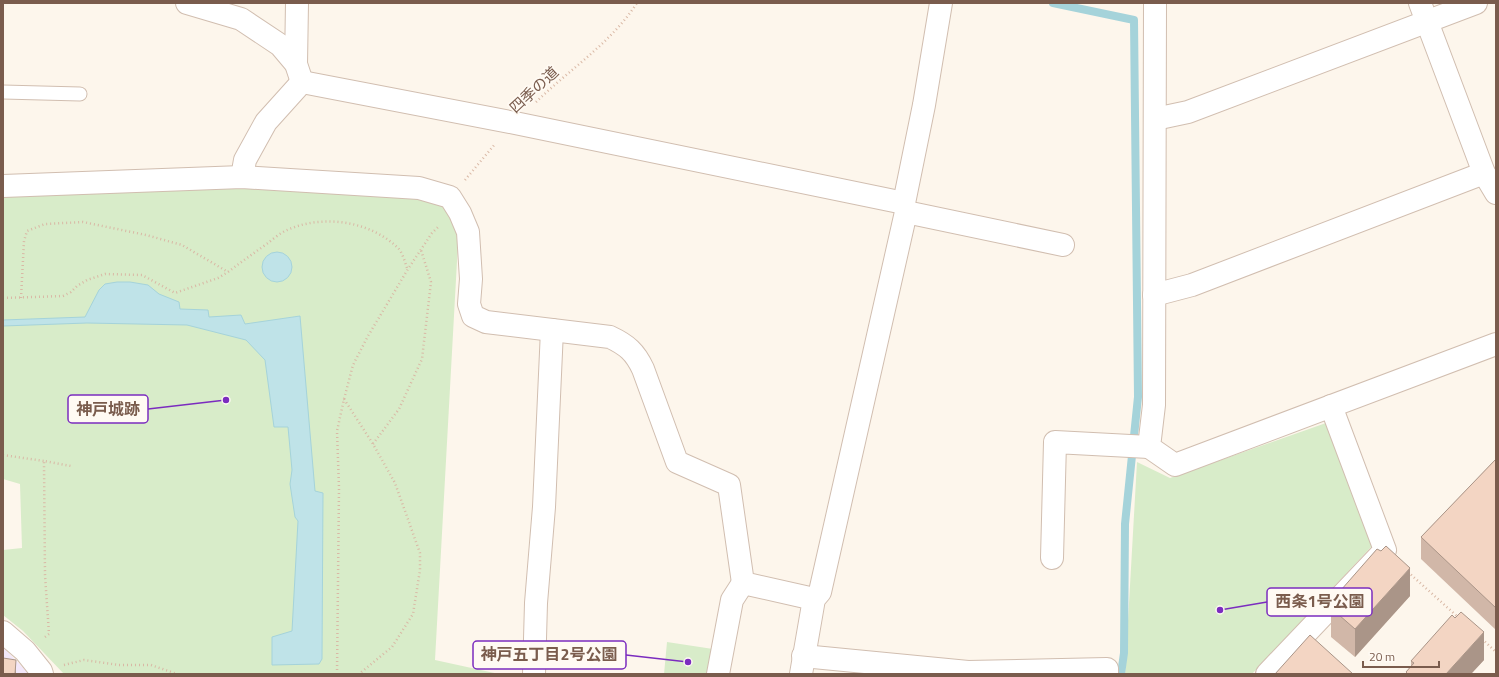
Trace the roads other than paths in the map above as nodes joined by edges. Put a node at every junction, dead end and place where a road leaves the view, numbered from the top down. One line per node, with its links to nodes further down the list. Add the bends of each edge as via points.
1 (187, 3): 7 (street, via 241,19 280,45)
2 (297, 3): 7 (street)
3 (941, 3): 15 (street)
4 (1155, 3): 10 (street)
5 (1476, 3): 6 (street)
6 (1424, 12): 10 (street, via 1188,112); 11 (street)
7 (299, 73): 12 (street, via 266,122 245,160); 15 (street, via 515,123)
8 (3, 92): 9 (lane)
9 (80, 94)
10 (1155, 118): 17 (street)
11 (1484, 173): 14 (street); 17 (street, via 1192,285)
12 (242, 177): 13 (street); 18 (street, via 419,188 450,197 468,232 471,280 469,304 473,316 486,322)
13 (3, 186)
14 (1496, 194)
15 (905, 207): 16 (street); 24 (street, via 820,592)
16 (1063, 245)
17 (1154, 295): 21 (street, via 1154,405)
18 (552, 330): 23 (street, via 610,337 625,344 639,361 677,462 729,485); 28 (street)
19 (1496, 344): 20 (street)
20 (1331, 406): 21 (street, via 1175,465); 31 (street, via 1385,550)
21 (1149, 447): 22 (street, via 1055,442)
22 (1052, 558)
23 (743, 583): 24 (street); 29 (street, via 732,600)
24 (814, 599): 26 (street)
25 (3, 632): 27 (street, via 25,651)
26 (802, 665): 30 (street, via 968,672 1107,669)
27 (42, 672)
28 (534, 674)
29 (718, 674)
30 (1107, 674)
31 (1267, 674)

